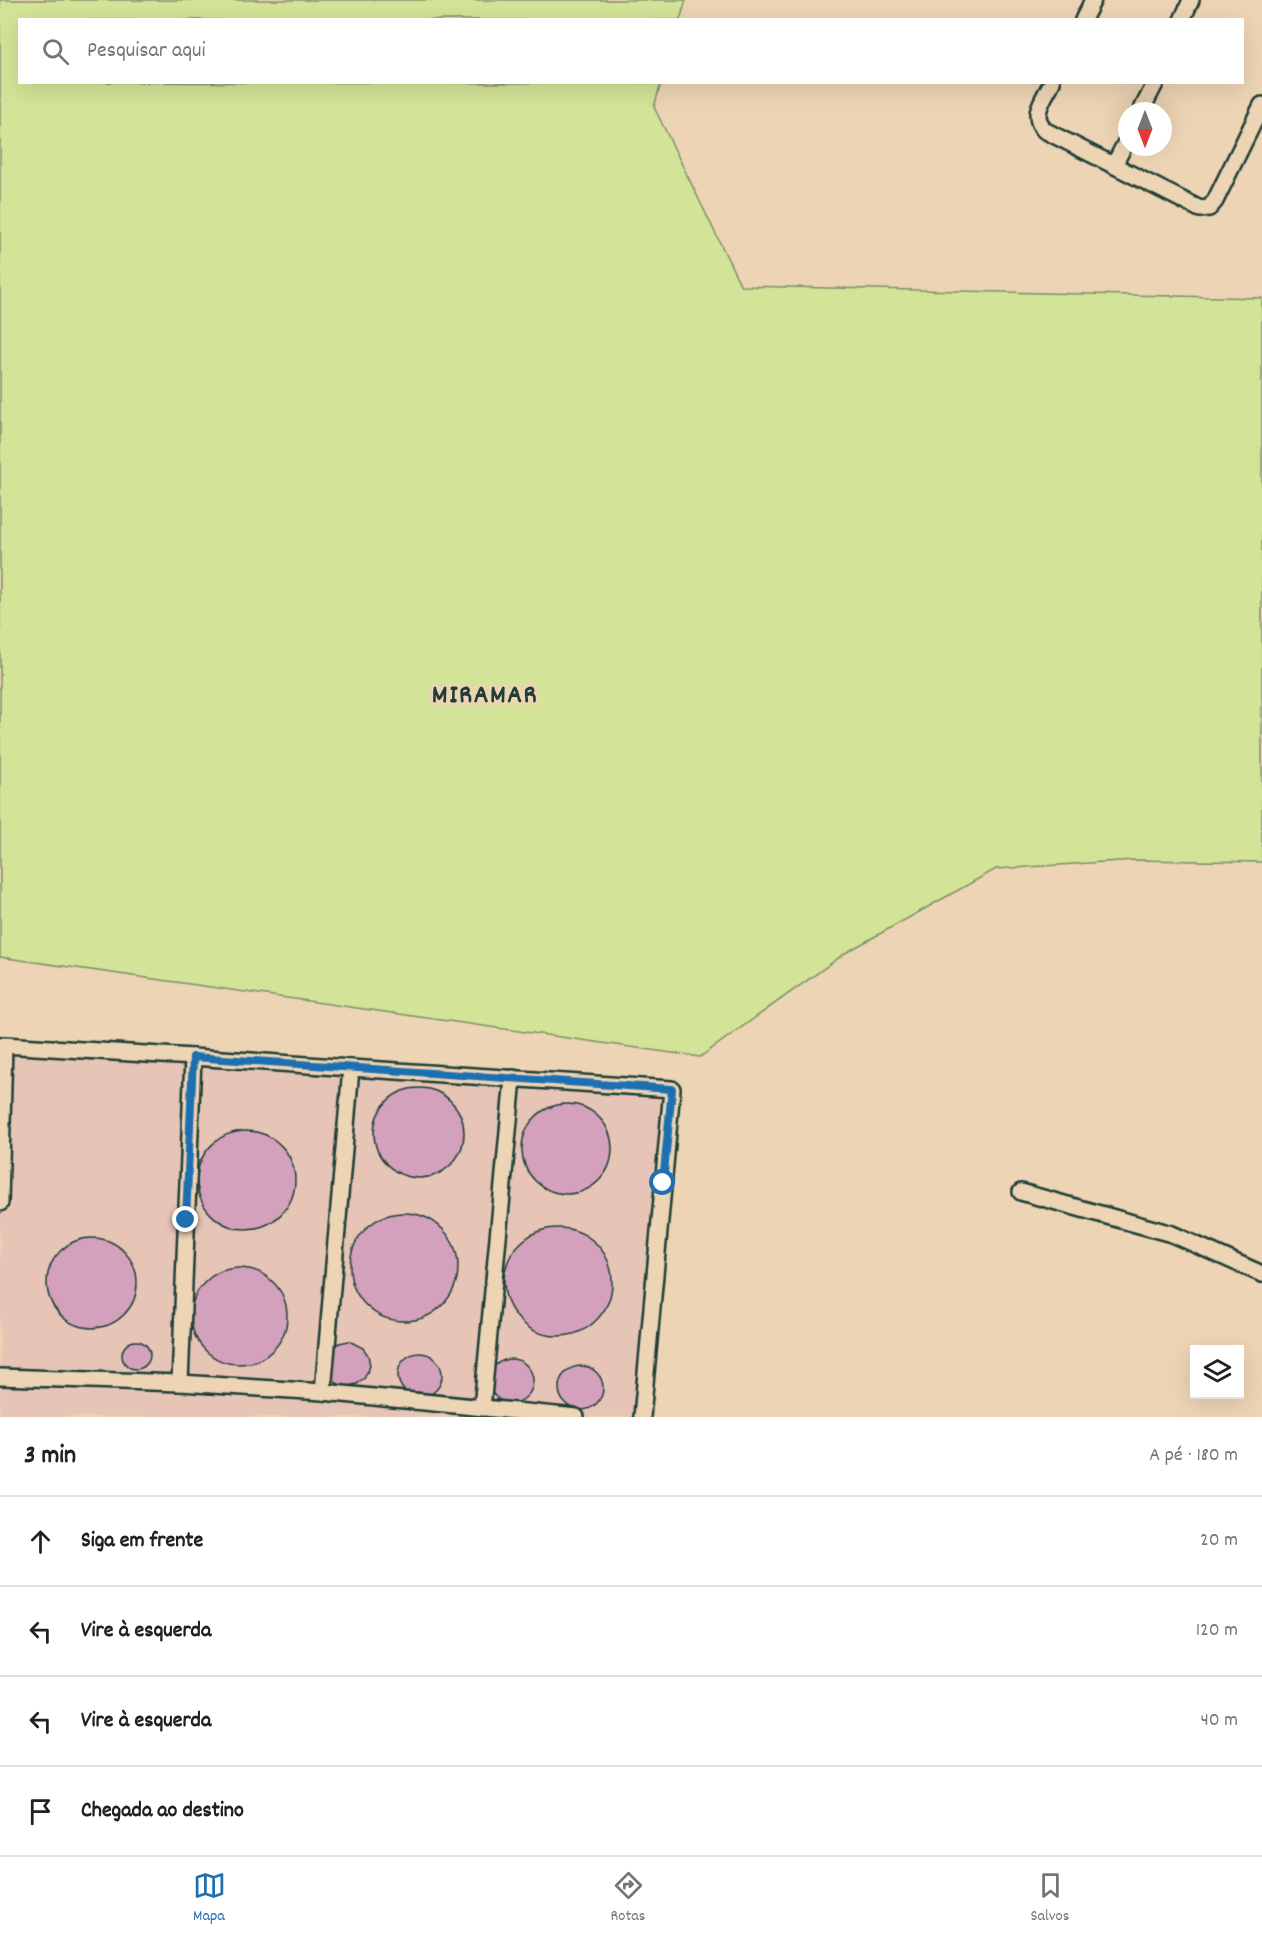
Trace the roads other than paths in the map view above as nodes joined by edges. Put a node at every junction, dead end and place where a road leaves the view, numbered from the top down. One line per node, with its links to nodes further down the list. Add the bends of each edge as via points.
1 (1093, 0): 3 (lane)
2 (1191, 0): 4 (lane)
3 (1084, 18)
4 (1183, 18)
5 (1051, 84): 10 (lane, via 1037,113 1038,123 1044,130)
6 (1155, 84): 7 (lane)
7 (1146, 102)
8 (1262, 105): 10 (lane, via 1209,208 1200,209)
9 (1119, 156): 10 (lane)
10 (1114, 165)
11 (193, 1057): 12 (lane); 15 (lane, via 4,1045); 18 (lane)
12 (351, 1068): 13 (lane); 19 (lane)
13 (513, 1078): 20 (lane); 22 (lane, via 672,1089)
14 (1021, 1192): 16 (lane, via 1172,1234)
15 (0, 1203)
16 (1262, 1275)
17 (0, 1377): 18 (lane)
18 (180, 1383): 19 (lane)
19 (323, 1392): 20 (lane)
20 (482, 1408): 21 (lane)
21 (576, 1417)
22 (642, 1417)

